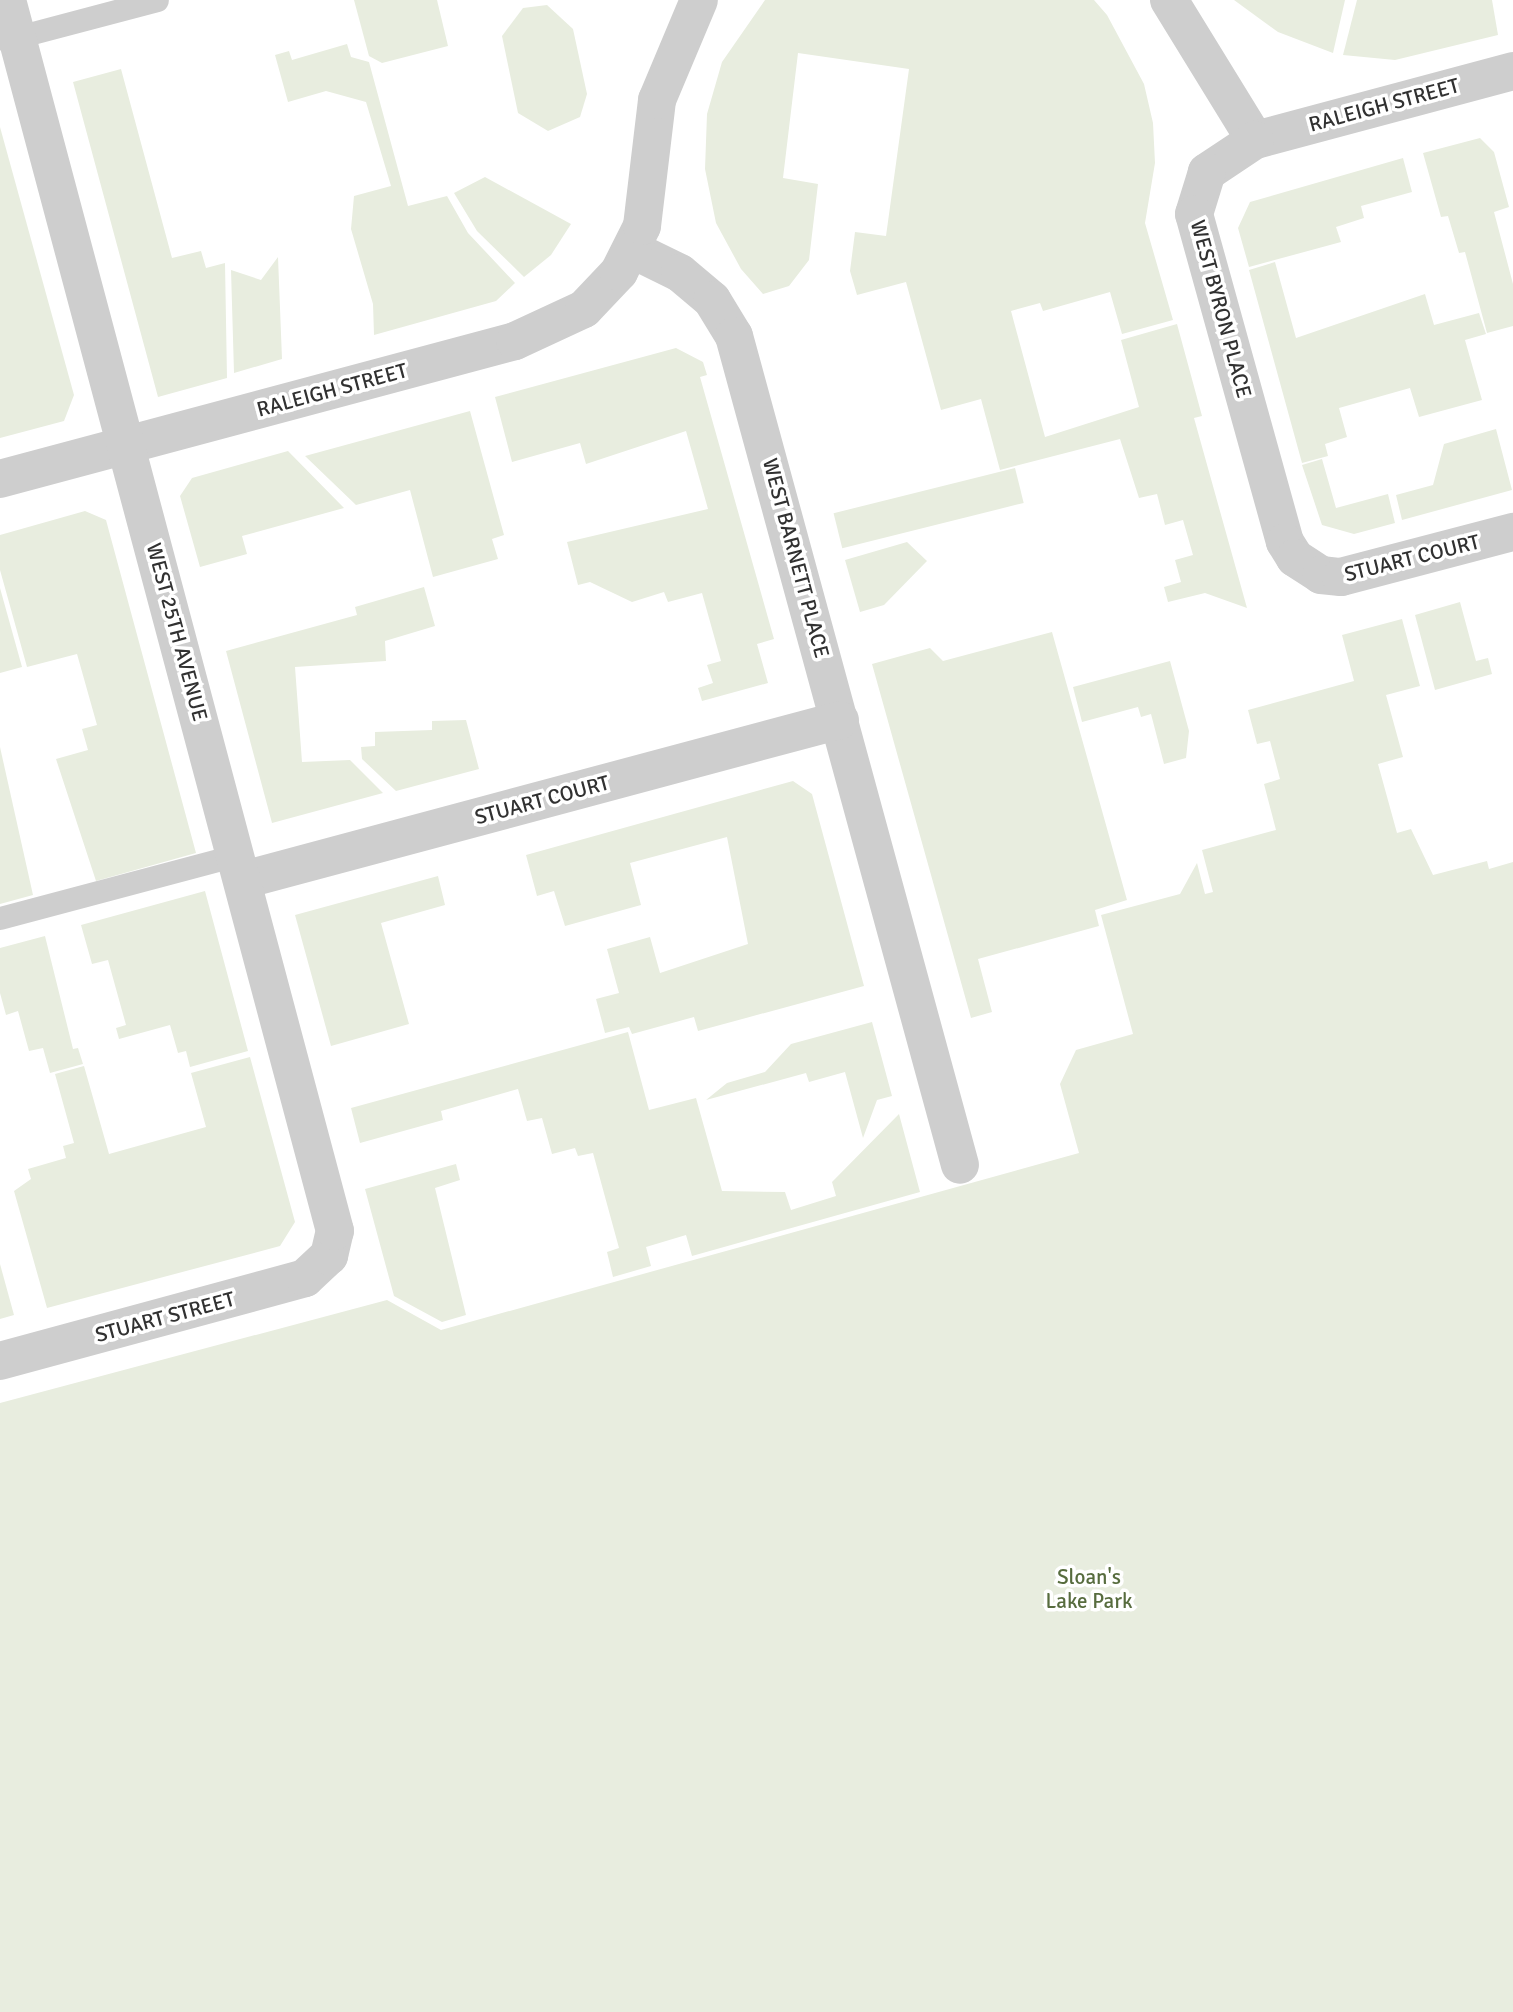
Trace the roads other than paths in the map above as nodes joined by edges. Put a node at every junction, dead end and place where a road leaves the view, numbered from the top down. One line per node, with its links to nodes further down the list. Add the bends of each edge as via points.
1 (8, 0): 5 (street, WEST 25TH AVENUE)
2 (157, 0): 5 (lane)
3 (699, 0): 8 (street, via 657,100 648,201)
4 (1169, 0): 7 (street)
5 (9, 40): 9 (street, WEST 25TH AVENUE)
6 (1513, 71): 7 (street, RALEIGH STREET)
7 (1255, 140): 12 (street, WEST BYRON PLACE, via 1207,172 1194,214 1285,542)
8 (633, 250): 9 (street, RALEIGH STREET, via 594,300 539,334); 13 (street, WEST BARNETT PLACE, via 704,293 734,336)
9 (127, 445): 10 (street, RALEIGH STREET); 14 (street, WEST 25TH AVENUE)
10 (0, 479)
11 (1513, 532): 12 (street, STUART COURT, via 1351,576)
12 (1312, 570)
13 (840, 720): 14 (street, STUART COURT); 16 (street, WEST BARNETT PLACE)
14 (240, 867): 15 (lane); 17 (street, WEST 25TH AVENUE, via 335,1222)
15 (0, 918)
16 (960, 1165)
17 (325, 1262): 18 (street, STUART STREET, via 297,1281)
18 (0, 1361)

